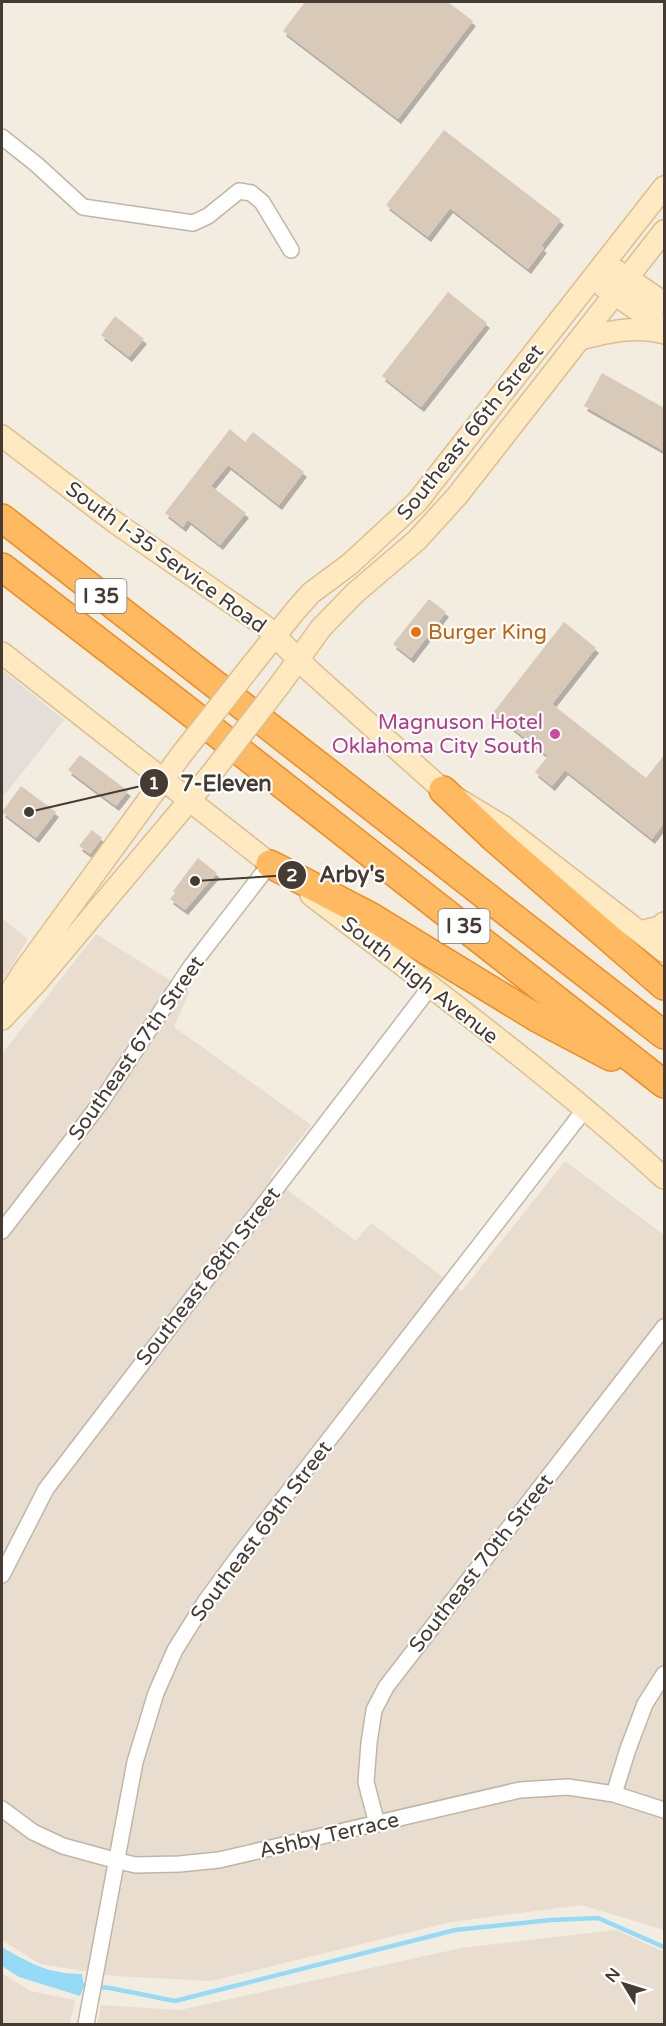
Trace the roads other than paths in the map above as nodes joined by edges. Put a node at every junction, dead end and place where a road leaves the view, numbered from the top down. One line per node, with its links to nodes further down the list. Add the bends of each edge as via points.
1 (2, 136): 4 (street, via 83,207 193,223 239,191 251,193 262,202)
2 (664, 188): 5 (main road, Southeast 66th Street)
3 (664, 231): 6 (main road, Southeast 66th Street)
4 (291, 250)
5 (599, 271): 6 (main road); 14 (main road, Southeast 66th Street, via 417,502 350,564 311,593)
6 (621, 286): 7 (main road); 8 (main road); 10 (main road, Southeast 66th Street)
7 (664, 303)
8 (664, 328)
9 (664, 333): 10 (main road, via 615,330)
10 (580, 339): 16 (main road, Southeast 66th Street, via 457,496 417,540 321,628)
11 (2, 436): 14 (main road, South I-35 Service Road)
12 (2, 518): 28 (highway, I 35)
13 (2, 567): 29 (highway, I 35)
14 (275, 636): 16 (main road, South I-35 Service Road); 17 (main road, Southeast 66th Street, bridge)
15 (2, 652): 17 (main road, South High Avenue)
16 (299, 660): 18 (main road, South I-35 Service Road); 19 (main road, Southeast 66th Street, bridge)
17 (163, 780): 19 (main road, South High Avenue); 26 (main road, Southeast 66th Street, via 23,972)
18 (443, 790): 22 (main road, South I-35 Service Road, via 504,827); 25 (highway)
19 (188, 800): 20 (main road, South High Avenue); 27 (main road, Southeast 66th Street)
20 (270, 864): 24 (main road, South High Avenue); 29 (highway, via 370,916 537,1018); 32 (street, Southeast 67th Street, via 192,965 99,1105)
21 (664, 923): 22 (main road)
22 (640, 932): 23 (main road, South I-35 Service Road)
23 (664, 951)
24 (431, 986): 30 (main road, South High Avenue); 34 (street, Southeast 68th Street, via 46,1489)
25 (664, 986)
26 (2, 1007)
27 (2, 1019)
28 (664, 1035)
29 (664, 1085)
30 (585, 1109): 31 (main road, South High Avenue); 40 (street, Southeast 69th Street, via 205,1602 175,1650 156,1693 135,1762)
31 (664, 1178)
32 (2, 1231)
33 (664, 1327): 39 (street, Southeast 70th Street, via 386,1687 374,1710 366,1782)
34 (2, 1575)
35 (664, 1674): 36 (street, via 645,1704)
36 (614, 1794): 38 (street, Ashby Terrace); 39 (street, Ashby Terrace, via 568,1786 520,1790)
37 (2, 1809): 40 (street, Ashby Terrace, via 33,1832 63,1846)
38 (664, 1810)
39 (377, 1824): 40 (street, Ashby Terrace, via 219,1860 158,1864)
40 (117, 1861): 41 (street, Southeast 69th Street)
41 (86, 2025)

